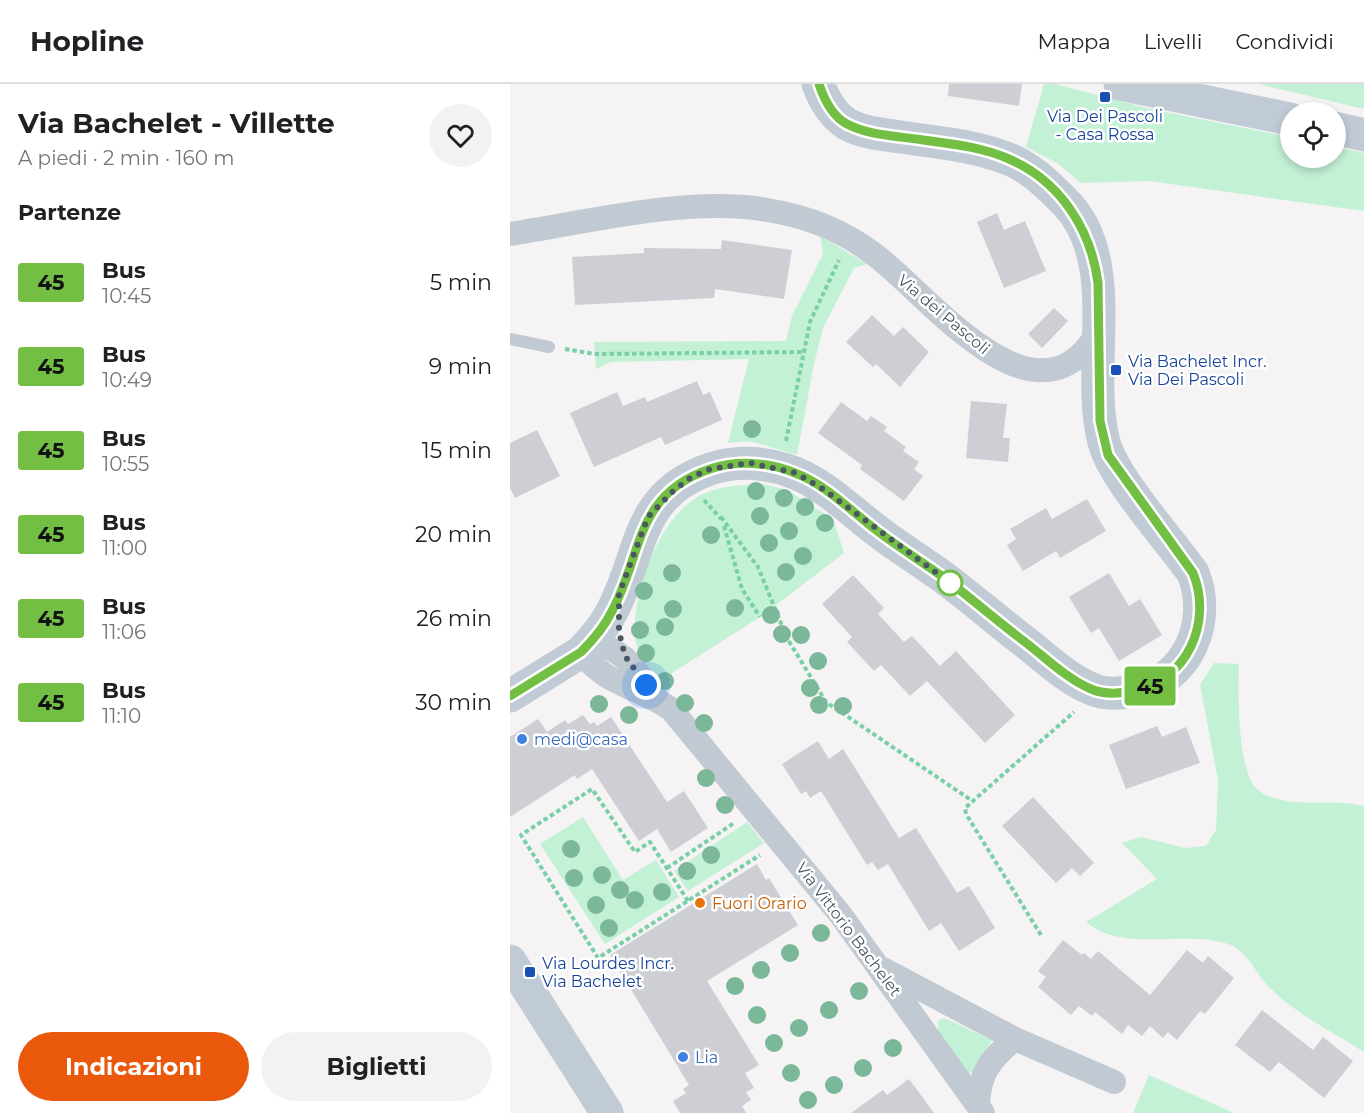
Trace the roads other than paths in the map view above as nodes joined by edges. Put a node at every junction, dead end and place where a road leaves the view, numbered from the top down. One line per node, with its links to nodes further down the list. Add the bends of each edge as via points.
1 (818, 84): 7 (street, via 824,100 846,123 866,132 966,147 1027,167 1066,203 1089,241 1098,283)
2 (1120, 84): 3 (street)
3 (1280, 117)
4 (1346, 131): 5 (street)
5 (1364, 135)
6 (510, 234): 7 (street, Via dei Pascoli, via 698,206 767,210 850,238 877,256 976,344 1011,365 1038,370 1058,367 1082,353)
7 (1098, 332): 10 (street, via 1100,421 1108,455 1193,573 1200,594 1200,620 1191,647 1174,672 1150,686 1107,693 1079,683 823,489 781,468 750,463 710,469 674,490 648,517)
8 (510, 339): 9 (lane)
9 (549, 347)
10 (619, 594): 11 (street, via 611,613); 12 (street, via 619,632)
11 (585, 648): 12 (street, via 607,646); 13 (street, Via Vittorio Bachelet, via 593,668); 14 (street)
12 (625, 656): 15 (street, Via Vittorio Bachelet)
13 (610, 680): 14 (street, via 580,674); 15 (street, Via Vittorio Bachelet)
14 (523, 688)
15 (657, 699): 17 (street, Via Vittorio Bachelet, via 671,709 748,799)
16 (510, 961): 21 (street)
17 (878, 967): 18 (street); 20 (street, Via Vittorio Bachelet)
18 (1015, 1039): 19 (street); 20 (street, via 988,1066 978,1084)
19 (1114, 1082)
20 (980, 1109)
21 (607, 1113)

